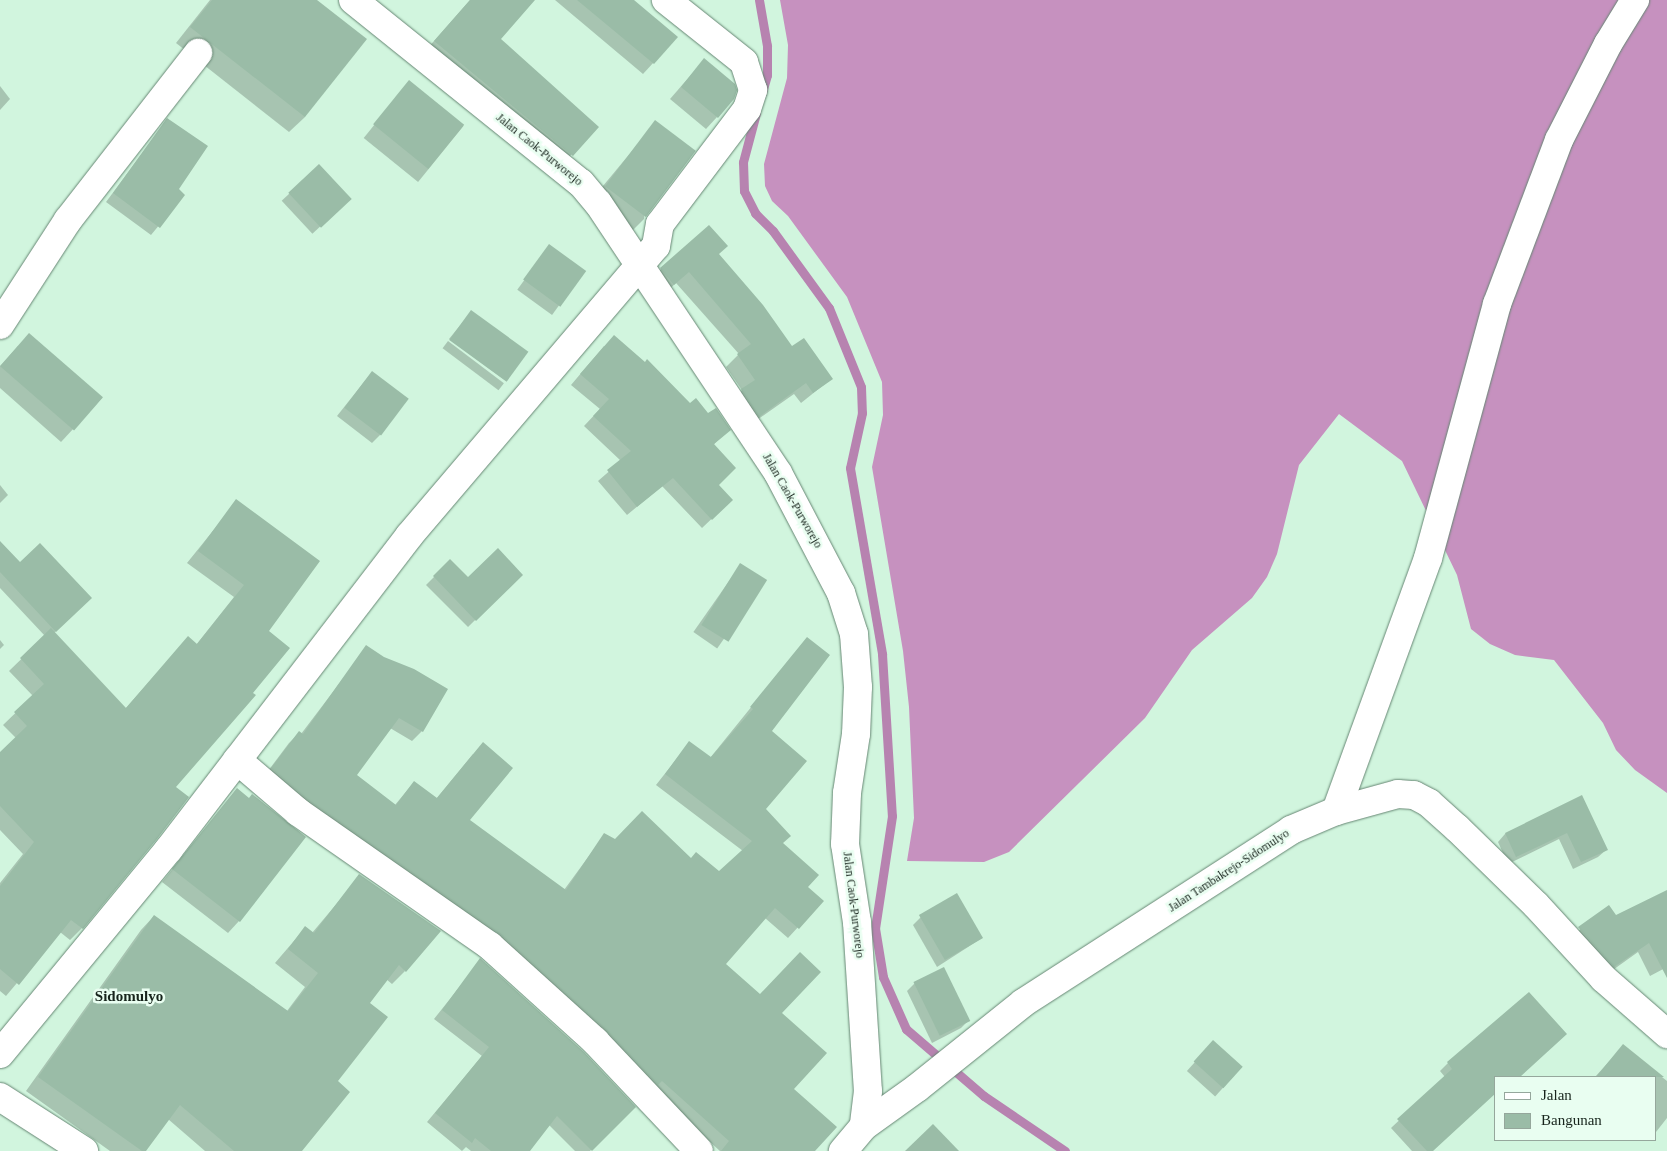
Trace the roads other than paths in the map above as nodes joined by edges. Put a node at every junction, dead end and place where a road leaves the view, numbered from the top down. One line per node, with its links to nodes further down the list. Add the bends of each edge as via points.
1 (353, 0): 5 (street, Jalan Caok-Purworejo, via 581,183 620,234)
2 (666, 0): 5 (street, via 736,53 747,69 753,90 747,109 660,224 656,246)
3 (1635, 0): 8 (street, via 1608,44 1559,140 1497,304 1428,558)
4 (198, 53): 6 (street, via 68,220)
5 (638, 267): 7 (street, via 409,536); 12 (street, Jalan Caok-Purworejo, via 778,473 833,577 854,634 858,696 846,793 845,844 857,922 863,996 868,1091)
6 (0, 325)
7 (237, 760): 10 (street); 14 (street, via 298,812 490,946 595,1041)
8 (1336, 811): 9 (street, Jalan Tambakrejo-Sidomulyo, via 1398,794 1414,795 1429,803 1493,861 1604,979); 12 (street, Jalan Tambakrejo-Sidomulyo, via 1291,830 1023,1003)
9 (1667, 1034)
10 (0, 1054)
11 (0, 1097): 13 (street)
12 (864, 1126): 15 (street)
13 (84, 1151)
14 (699, 1151)
15 (843, 1151)

